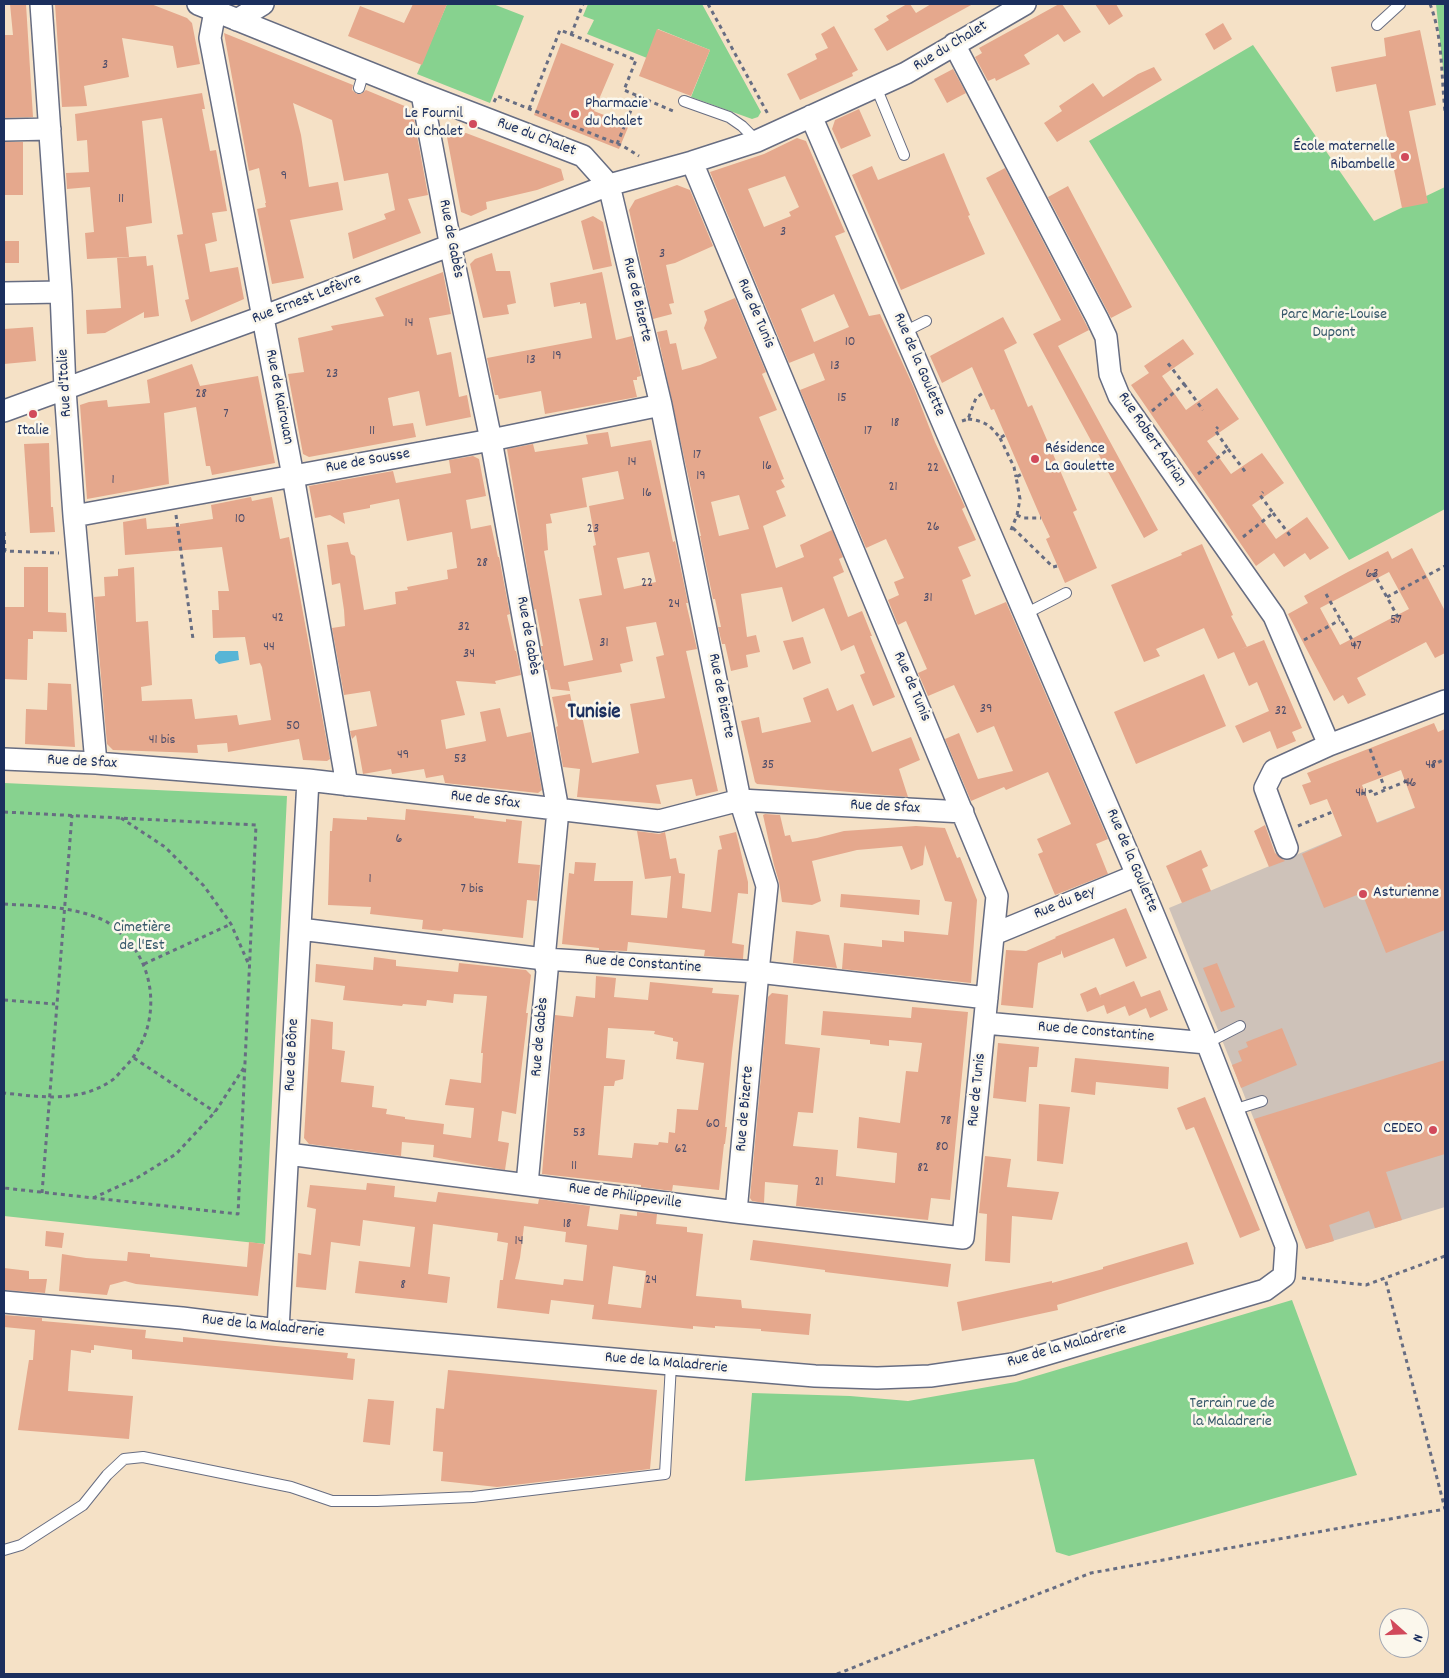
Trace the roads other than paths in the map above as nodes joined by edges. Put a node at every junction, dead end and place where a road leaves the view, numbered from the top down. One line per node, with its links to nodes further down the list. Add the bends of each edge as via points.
1 (42, 4): 13 (street, Rue d'Italie)
2 (263, 4): 6 (street)
3 (1025, 4): 8 (street, Rue du Chalet)
4 (1400, 4): 7 (lane)
5 (206, 7): 6 (street, Rue du Chalet); 22 (street, Rue de Kairouan)
6 (236, 20): 10 (street, Rue du Chalet, via 362,79)
7 (1377, 25)
8 (954, 44): 9 (street, Rue du Chalet); 34 (street, Rue Robert Adrian, via 1106,337 1110,374 1119,396 1274,616)
9 (876, 87): 12 (street, Rue du Chalet); 16 (lane)
10 (422, 94): 18 (street, Rue du Chalet, via 583,156); 19 (street, Rue de Gabès)
11 (684, 101): 15 (lane, via 729,117)
12 (811, 116): 15 (street, Rue du Chalet); 24 (street, Rue de la Goulette)
13 (50, 129): 14 (street); 20 (street, Rue d'Italie)
14 (4, 130)
15 (757, 141): 17 (street, Rue du Chalet)
16 (904, 155)
17 (692, 162): 18 (street, Rue du Chalet); 41 (street, Rue de Tunis)
18 (609, 185): 19 (street, Rue Ernest Lefèvre); 26 (street, Rue de Bizerte)
19 (450, 246): 22 (street, Rue Ernest Lefèvre); 28 (street, Rue de Gabès)
20 (62, 292): 21 (street); 25 (street, Rue d'Italie)
21 (4, 293)
22 (262, 317): 25 (street, Rue Ernest Lefèvre); 29 (street, Rue de Kairouan)
23 (926, 321): 24 (lane)
24 (904, 332): 32 (street, Rue de la Goulette)
25 (65, 388): 27 (street, Rue Ernest Lefèvre); 30 (street, Rue d'Italie)
26 (662, 405): 28 (street, Rue de Sousse); 39 (street, Rue de Bizerte)
27 (4, 411)
28 (491, 440): 29 (street, Rue de Sousse); 40 (street, Rue de Gabès)
29 (293, 476): 30 (street, Rue de Sousse); 38 (street, Rue de Kairouan)
30 (74, 516): 36 (street, Rue d'Italie)
31 (1066, 593): 32 (lane)
32 (1025, 614): 43 (street, Rue de la Goulette)
33 (1445, 701): 34 (street)
34 (1329, 745): 42 (street, via 1274,770 1265,788)
35 (4, 759): 36 (street, Rue de Sfax)
36 (96, 763): 37 (street, Rue de Sfax)
37 (308, 780): 38 (street, Rue de Sfax); 44 (street, Rue de Bône)
38 (347, 785): 40 (street, Rue de Sfax)
39 (740, 800): 40 (street, Rue de Sfax, via 659,821); 41 (street, Rue de Sfax); 47 (street, Rue de Bizerte, via 767,886)
40 (558, 810): 46 (street, Rue de Gabès)
41 (963, 812): 45 (street, Rue de Tunis, via 997,896)
42 (1287, 848)
43 (1137, 875): 45 (street, Rue du Bey); 51 (street, Rue de la Goulette)
44 (300, 929): 46 (street, Rue de Constantine); 54 (street, Rue de Bône)
45 (994, 934): 48 (street, Rue de Tunis)
46 (544, 958): 47 (street, Rue de Constantine); 55 (street, Rue de Gabès, via 548,972)
47 (758, 972): 48 (street, Rue de Constantine); 56 (street, Rue de Bizerte)
48 (987, 998): 49 (street, Rue de Tunis)
49 (985, 1024): 51 (street, Rue de Constantine); 57 (street, Rue de Tunis)
50 (1240, 1026): 51 (lane)
51 (1207, 1043): 53 (street, Rue de la Goulette)
52 (1262, 1101): 53 (lane)
53 (1233, 1110): 58 (street, Rue de la Goulette, via 1286,1246)
54 (288, 1154): 55 (street, Rue de Philippeville); 60 (street, Rue de Bône)
55 (527, 1184): 56 (street, Rue de Philippeville)
56 (736, 1212): 57 (street, Rue de Philippeville)
57 (963, 1238)
58 (1284, 1276): 61 (street, Rue de la Maladrerie, via 1266,1290 1014,1364 930,1376 877,1378)
59 (4, 1302): 60 (street, Rue de la Maladrerie)
60 (278, 1330): 61 (street, Rue de la Maladrerie)
61 (671, 1364): 62 (lane, via 664,1474 473,1496 332,1501 291,1487 143,1457 124,1459 83,1505 21,1545)
62 (4, 1550)

